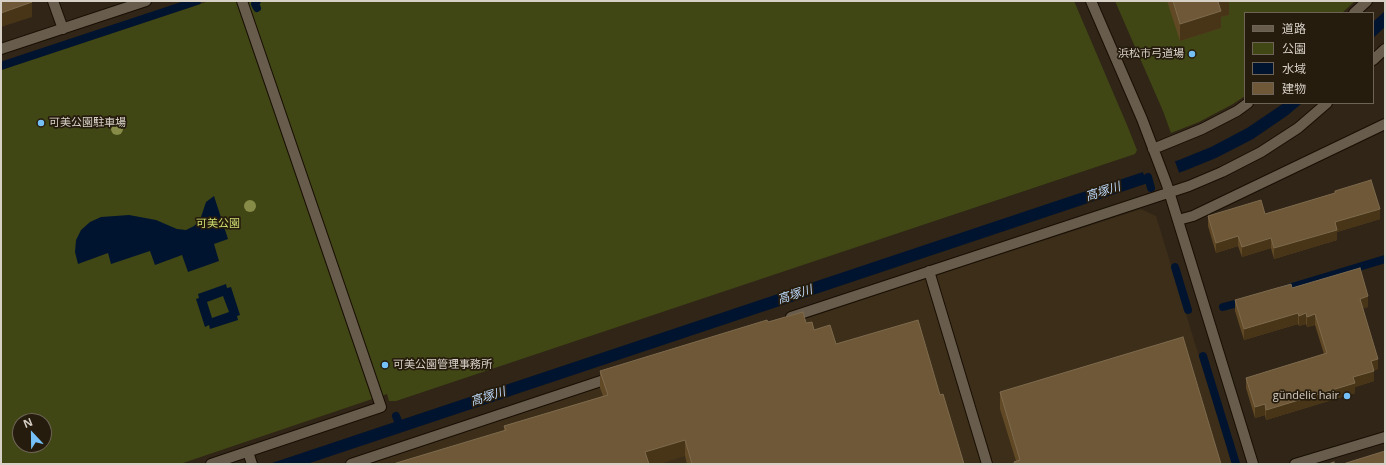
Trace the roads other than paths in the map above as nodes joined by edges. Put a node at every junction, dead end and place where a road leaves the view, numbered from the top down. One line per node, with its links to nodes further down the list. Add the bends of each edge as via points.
1 (53, 1): 7 (street)
2 (146, 1): 7 (street)
3 (242, 1): 21 (street, via 381,407)
4 (1091, 1): 14 (street)
5 (1367, 1): 6 (street)
6 (1355, 12)
7 (63, 29): 8 (street)
8 (1, 49)
9 (1385, 49): 10 (street)
10 (1374, 59)
11 (1247, 104): 14 (street)
12 (1326, 104): 15 (street, via 1298,128 1261,152 1189,186)
13 (1385, 124): 16 (street, via 1193,216)
14 (1155, 153): 15 (street)
15 (1168, 189): 16 (street); 17 (street)
16 (1178, 220): 25 (street)
17 (929, 271): 18 (street); 24 (street)
18 (779, 321)
19 (621, 374): 23 (street)
20 (1385, 437): 26 (street)
21 (250, 459): 22 (street)
22 (211, 464)
23 (351, 464)
24 (987, 464)
25 (1253, 464)
26 (1295, 464)

